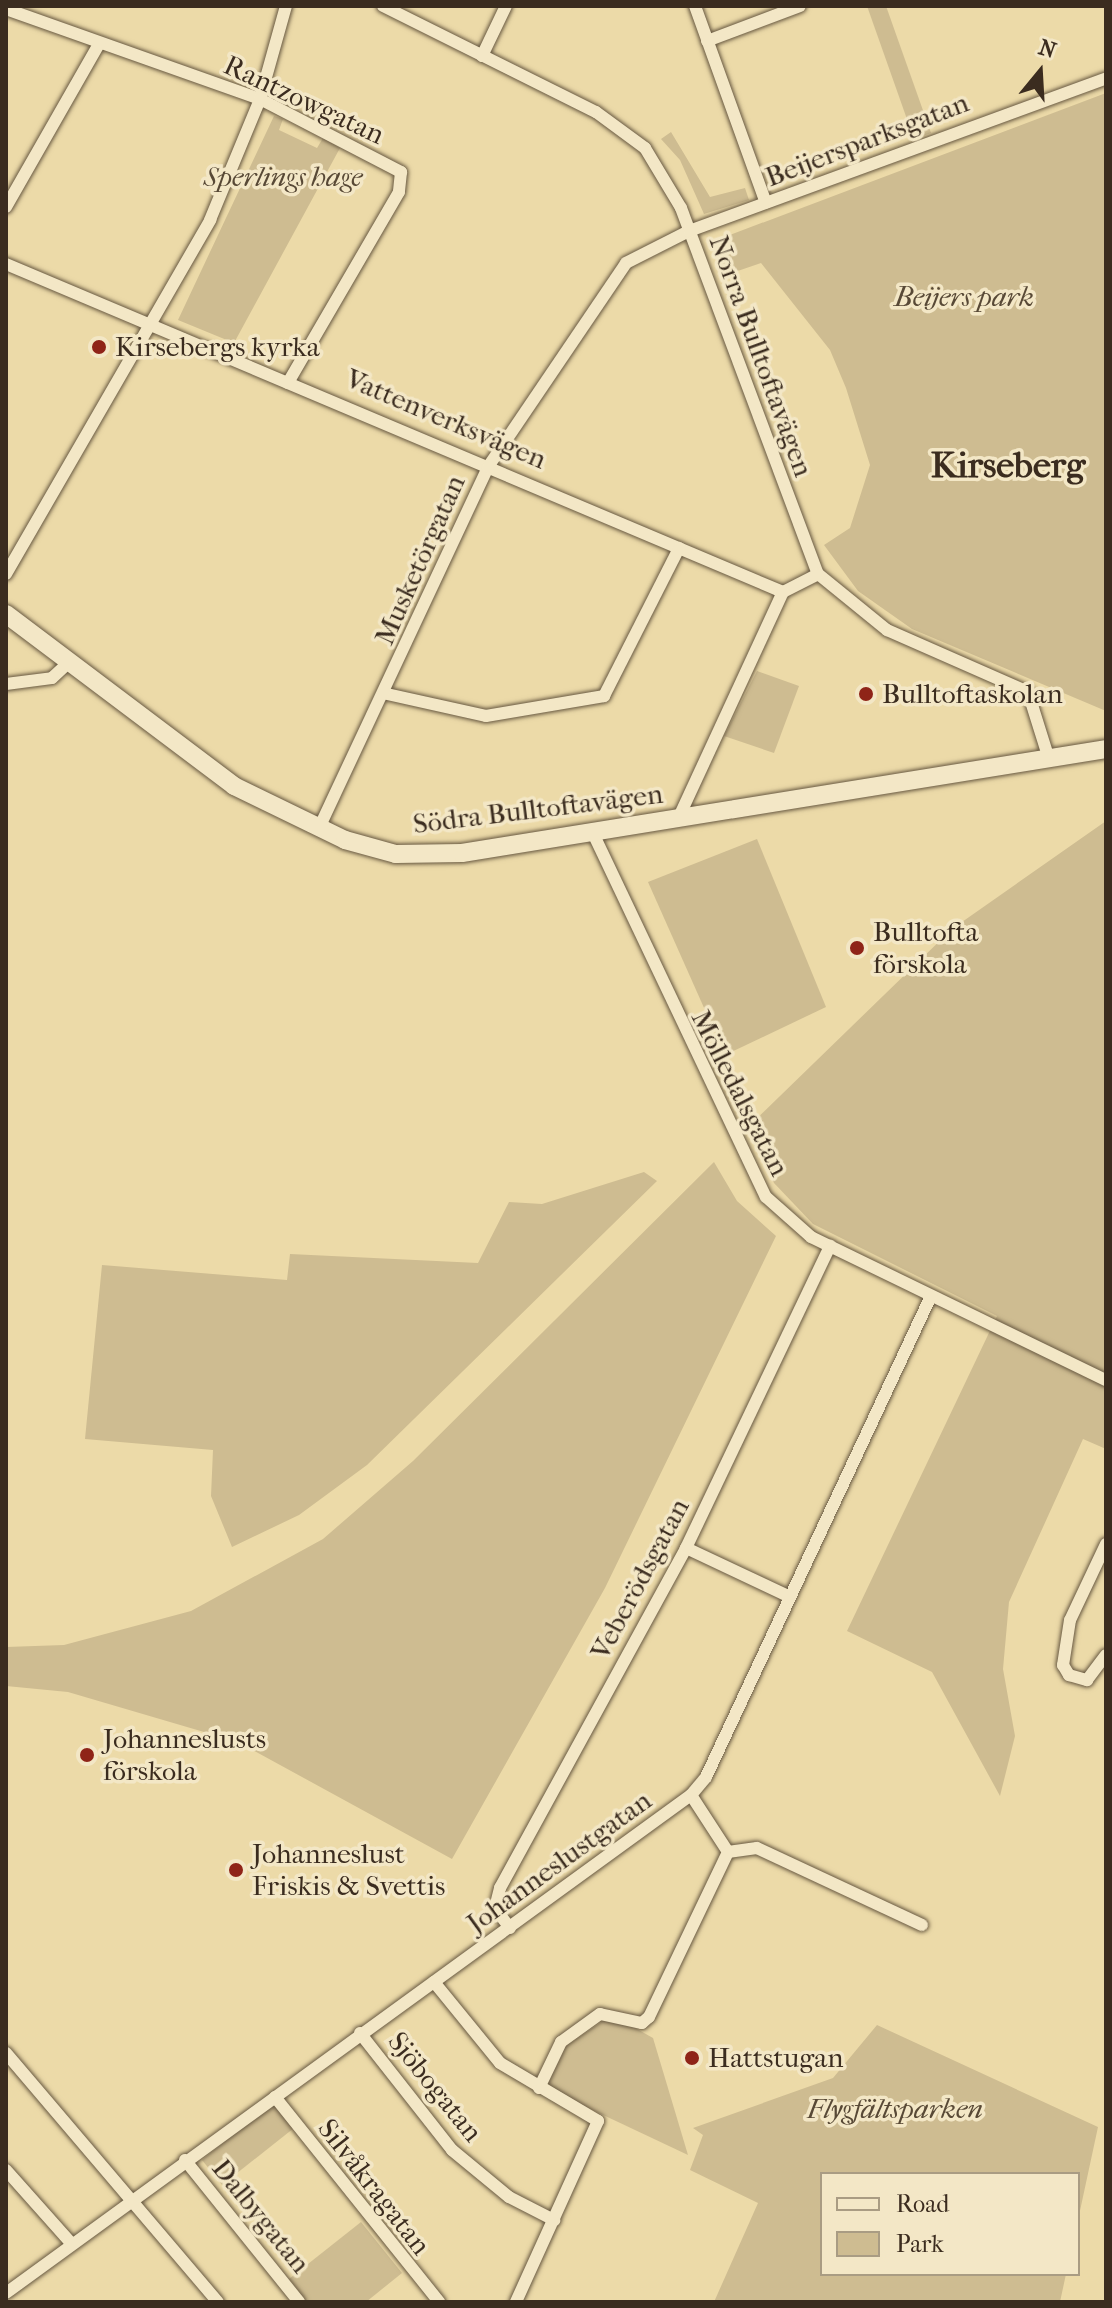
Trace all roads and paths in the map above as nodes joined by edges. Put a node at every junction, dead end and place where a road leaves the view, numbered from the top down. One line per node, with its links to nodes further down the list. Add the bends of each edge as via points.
1 (286, 6): 11 (street)
2 (383, 6): 9 (street, Norra Bulltoftavägen)
3 (506, 6): 9 (street)
4 (695, 6): 7 (street)
5 (800, 6): 7 (street)
6 (6, 9): 8 (street, Rantzowgatan)
7 (707, 41): 12 (street)
8 (99, 44): 11 (street, Rantzowgatan); 13 (street)
9 (482, 56): 14 (street, Norra Bulltoftavägen, via 627,132 668,178)
10 (1106, 78): 12 (street, Beijersparksgatan)
11 (260, 99): 16 (street, via 210,220); 17 (street, Rantzowgatan, via 401,172 399,192)
12 (766, 203): 14 (street, Beijersparksgatan)
13 (6, 207)
14 (689, 231): 18 (street, Musketörgatan, via 634,257 614,276); 21 (street, Norra Bulltoftavägen)
15 (6, 264): 16 (street, Vattenverksvägen)
16 (154, 325): 17 (street, Vattenverksvägen); 20 (street)
17 (288, 383): 18 (street, Vattenverksvägen)
18 (488, 467): 19 (street, Vattenverksvägen); 26 (street, Musketörgatan)
19 (679, 548): 22 (street, Vattenverksvägen); 26 (street, via 604,696 486,716)
20 (6, 574)
21 (818, 574): 22 (street); 28 (street, via 887,630 1022,687 1036,705)
22 (783, 592): 29 (street)
23 (6, 614): 24 (street, Södra Bulltoftavägen)
24 (69, 662): 25 (street, via 52,678); 30 (street, Södra Bulltoftavägen, via 234,786)
25 (6, 684)
26 (387, 694): 30 (street, Musketörgatan)
27 (1106, 749): 28 (street)
28 (1048, 756): 29 (street, Södra Bulltoftavägen)
29 (678, 819): 31 (street, Södra Bulltoftavägen)
30 (319, 828): 31 (street, Södra Bulltoftavägen, via 373,849 423,855)
31 (592, 831): 32 (street, Mölledalsgatan, via 755,1180 782,1215)
32 (830, 1246): 33 (street, Mölledalsgatan); 36 (street, Veberödsgatan)
33 (931, 1296): 34 (street, Mölledalsgatan); 37 (street, Johanneslustgatan)
34 (1106, 1380)
35 (1106, 1544): 38 (street, via 1073,1613 1063,1665 1069,1675 1087,1680)
36 (686, 1548): 37 (street); 42 (street, Veberödsgatan, via 500,1888 495,1908)
37 (790, 1597): 39 (street, Johanneslustgatan, via 706,1777)
38 (1106, 1655)
39 (691, 1795): 40 (street); 42 (street, Johanneslustgatan)
40 (728, 1852): 41 (street, via 757,1848); 46 (street, via 642,2023 600,2014 561,2042)
41 (922, 1925)
42 (510, 1928): 43 (street, Johanneslustgatan)
43 (434, 1982): 44 (street, Johanneslustgatan); 46 (street, via 482,2046)
44 (360, 2033): 47 (street, Johanneslustgatan); 51 (street, Sjöbogatan, via 452,2150 509,2197)
45 (6, 2053): 50 (street)
46 (539, 2088): 51 (street, via 598,2121)
47 (275, 2097): 48 (street, Johanneslustgatan); 56 (street, Silvåkragatan)
48 (185, 2160): 50 (street, Johanneslustgatan); 55 (street, Dalbygatan)
49 (6, 2170): 52 (street)
50 (133, 2197): 52 (street, Johanneslustgatan); 54 (street)
51 (554, 2220): 57 (street)
52 (71, 2243): 53 (street, Johanneslustgatan)
53 (6, 2293)
54 (218, 2302)
55 (299, 2302)
56 (439, 2302)
57 (516, 2302)

